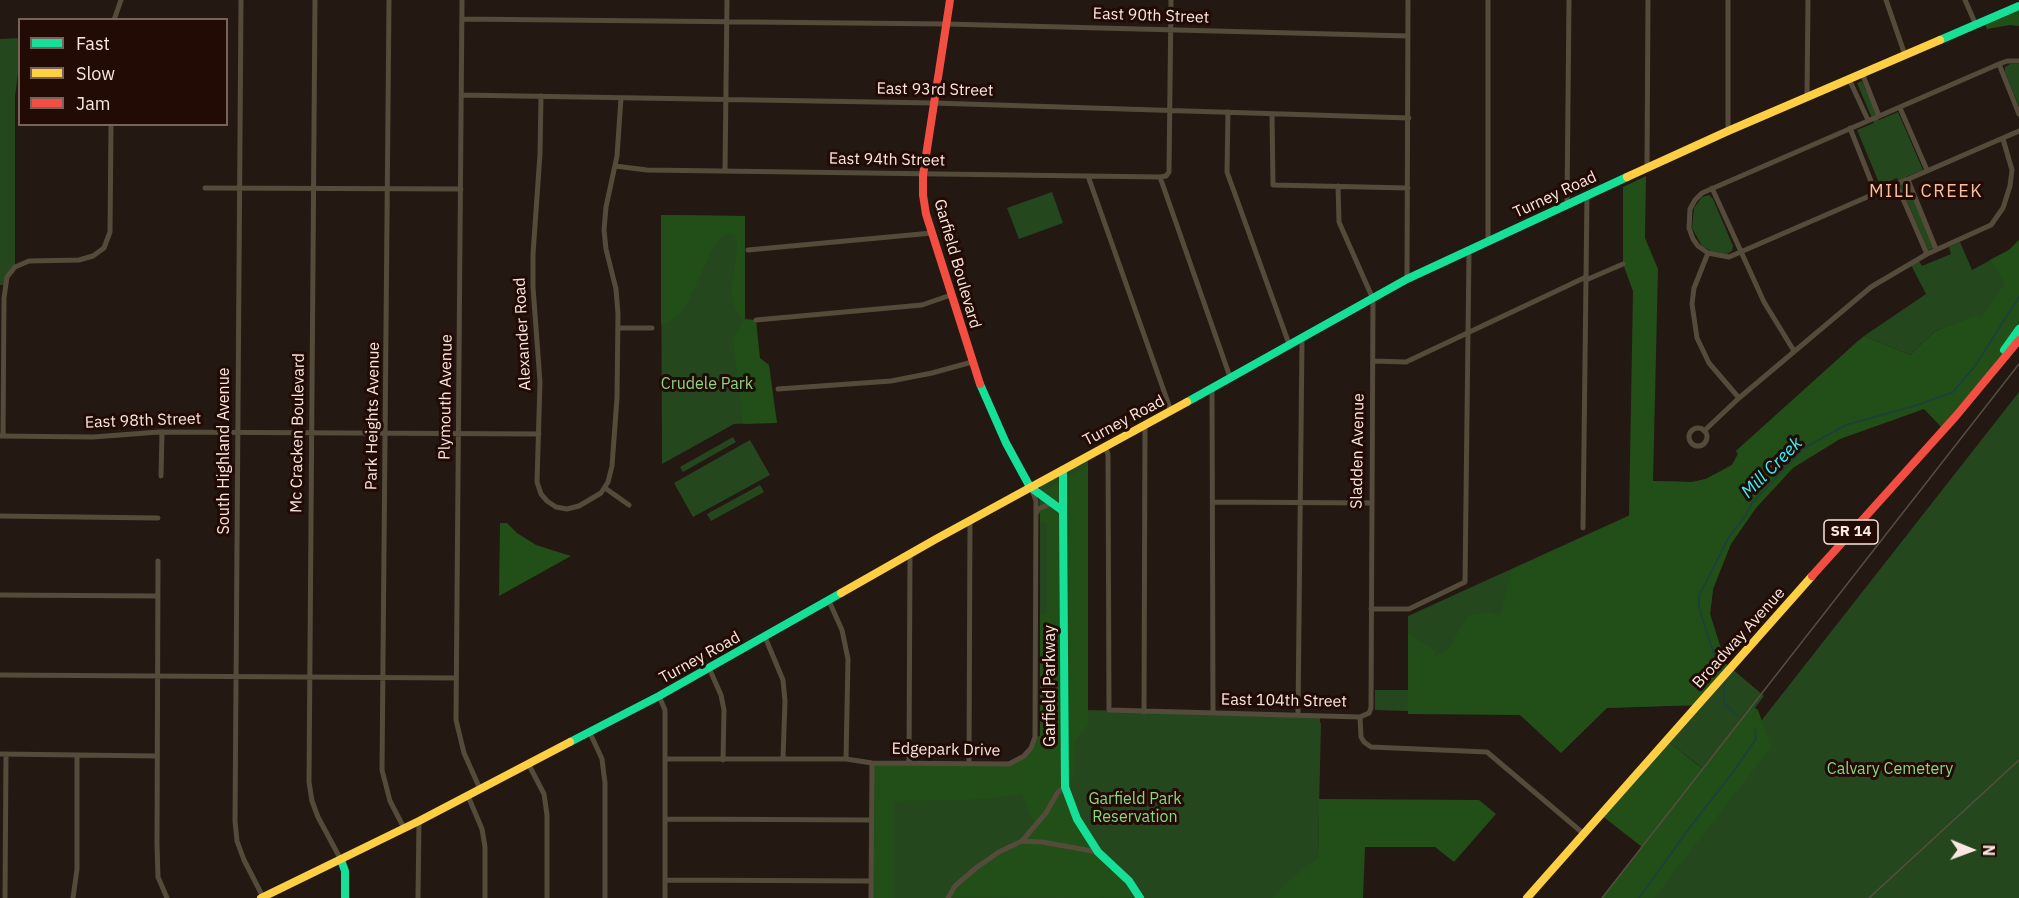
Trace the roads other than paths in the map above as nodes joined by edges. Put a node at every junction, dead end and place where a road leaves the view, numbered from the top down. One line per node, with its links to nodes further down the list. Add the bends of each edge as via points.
1 (121, 0): 18 (street)
2 (241, 0): 60 (street, South Highland Avenue)
3 (315, 0): 64 (street, Mc Cracken Boulevard)
4 (389, 0): 61 (street, Park Heights Avenue)
5 (462, 0): 19 (street, Plymouth Avenue)
6 (727, 0): 20 (street)
7 (950, 0): 21 (main road, Garfield Boulevard)
8 (1171, 0): 23 (street)
9 (1408, 0): 24 (street)
10 (1488, 0): 70 (street)
11 (1569, 0): 68 (street)
12 (1648, 0): 50 (street)
13 (1728, 0): 46 (street)
14 (1808, 0): 32 (street)
15 (1886, 0): 25 (street)
16 (1965, 0): 22 (street)
17 (2019, 6): 22 (main road, Turney Road)
18 (115, 18)
19 (462, 19): 20 (street, East 90th Street); 30 (street, Plymouth Avenue)
20 (727, 22): 21 (street, East 90th Street); 34 (street)
21 (946, 24): 23 (street, East 90th Street); 35 (main road, Garfield Boulevard)
22 (1976, 25): 25 (main road, Turney Road)
23 (1170, 30): 24 (street, East 90th Street); 37 (street)
24 (1408, 36): 42 (street)
25 (1905, 55): 28 (main road, Turney Road)
26 (2019, 61): 27 (street)
27 (1999, 64): 36 (street); 40 (street)
28 (1862, 74): 29 (main road, Turney Road); 41 (street)
29 (1849, 79): 32 (main road, Turney Road); 43 (street)
30 (461, 95): 31 (street, East 93rd Street); 65 (street, Plymouth Avenue)
31 (541, 96): 33 (street, East 93rd Street); 106 (street, Alexander Road, via 533,254)
32 (1807, 96): 46 (main road, Turney Road)
33 (621, 98): 34 (street, East 93rd Street); 49 (street)
34 (727, 99): 35 (street, East 93rd Street); 52 (street)
35 (934, 103): 37 (street, East 93rd Street); 53 (main road, Garfield Boulevard)
36 (1900, 108): 41 (street); 51 (street)
37 (1169, 110): 38 (street, East 93rd Street); 55 (street, via 1169,172)
38 (1228, 112): 39 (street, East 93rd Street); 89 (street, via 1227,172)
39 (1272, 114): 42 (street, East 93rd Street); 58 (street, via 1273,185)
40 (2019, 114)
41 (1879, 116): 43 (street)
42 (1409, 118): 62 (street)
43 (1868, 120): 45 (street)
44 (111, 126): 107 (street, via 110,232 104,248 79,260 29,261 15,267 7,277)
45 (1850, 128): 63 (street); 66 (street)
46 (1728, 131): 50 (main road, Turney Road)
47 (2019, 131): 48 (street)
48 (2003, 139): 51 (street); 71 (street, via 2012,170 2003,208 1990,225)
49 (615, 166): 52 (street, East 94th Street); 83 (street, via 604,230 617,297)
50 (1647, 168): 67 (main road, Turney Road)
51 (1927, 170): 56 (street)
52 (725, 171): 53 (street, East 94th Street)
53 (923, 175): 54 (street, East 94th Street); 69 (main road, Garfield Boulevard, via 923,195)
54 (1088, 176): 55 (street, East 94th Street); 98 (street)
55 (1160, 177): 93 (street)
56 (1908, 180): 57 (street); 71 (street)
57 (1897, 185): 66 (street); 76 (street)
58 (1338, 186): 62 (street); 81 (street, Sladden Avenue, via 1339,222)
59 (205, 188): 60 (street)
60 (239, 188): 64 (street); 102 (street, South Highland Avenue)
61 (388, 188): 64 (street); 65 (street); 104 (street, Park Heights Avenue)
62 (1408, 188): 79 (street)
63 (1712, 188): 74 (street, via 1695,200 1688,218 1693,239); 75 (street)
64 (314, 189): 103 (street, Mc Cracken Boulevard)
65 (461, 189): 105 (street, Plymouth Avenue)
66 (1876, 194): 75 (street)
67 (1587, 195): 68 (main road, Turney Road); 78 (street)
68 (1567, 204): 70 (main road, Turney Road)
69 (932, 233): 72 (street); 80 (main road, Garfield Boulevard)
70 (1488, 241): 73 (main road, Turney Road)
71 (1936, 249): 76 (street)
72 (748, 250)
73 (1468, 251): 79 (main road, Turney Road); 86 (street)
74 (1708, 253): 75 (street, via 1729,257); 97 (street, via 1694,288 1697,338 1709,363)
75 (1740, 253): 90 (street)
76 (1927, 254): 90 (street, via 1870,287)
77 (1623, 264): 78 (street)
78 (1586, 278): 86 (street); 123 (street)
79 (1407, 279): 81 (main road, Turney Road)
80 (951, 295): 82 (street, via 922,305); 91 (main road, Garfield Boulevard)
81 (1373, 299): 87 (main road, Turney Road); 92 (street, Sladden Avenue)
82 (756, 320)
83 (618, 328): 84 (street); 112 (street, via 612,466)
84 (652, 328)
85 (2019, 328): 96 (main road, Broadway Avenue / SR 14)
86 (1468, 333): 92 (street, via 1406,362); 129 (street, via 1465,582 1409,609)
87 (1302, 339): 89 (main road, Turney Road); 114 (street)
88 (2019, 340): 96 (main road, Broadway Avenue / SR 14)
89 (1289, 344): 93 (main road, Turney Road)
90 (1794, 351): 97 (street)
91 (972, 362): 94 (street, via 891,381); 111 (main road, Garfield Boulevard, via 984,396)
92 (1373, 362): 116 (street, Sladden Avenue)
93 (1230, 377): 95 (main road, Turney Road)
94 (778, 389)
95 (1212, 389): 98 (main road, Turney Road); 113 (street)
96 (1972, 396): 162 (main road, Broadway Avenue / SR 14)
97 (1740, 398): 100 (street)
98 (1172, 411): 99 (main road, Turney Road)
99 (1145, 424): 108 (main road, Turney Road); 139 (street)
100 (1704, 431)
101 (162, 432): 102 (street, East 98th Street); 107 (street, East 98th Street, via 93,437); 110 (street)
102 (238, 433): 103 (street, East 98th Street); 134 (street, South Highland Avenue)
103 (312, 433): 104 (street, East 98th Street); 135 (street, Mc Cracken Boulevard)
104 (386, 433): 105 (street, East 98th Street); 137 (street, Park Heights Avenue)
105 (459, 434): 106 (street, East 98th Street); 136 (street, Plymouth Avenue)
106 (539, 434): 112 (street, Alexander Road, via 537,482 550,504 573,508)
107 (2, 436)
108 (1105, 447): 109 (main road, Turney Road); 139 (street, East 104th Street, via 1109,710)
109 (1063, 470): 111 (main road, Turney Road); 118 (main road, Garfield Parkway)
110 (161, 476)
111 (1030, 487): 115 (main road); 119 (street, Edgepark Drive, via 1036,501); 122 (main road, Turney Road)
112 (605, 489): 117 (street)
113 (1213, 502): 114 (street); 140 (street)
114 (1300, 502): 116 (street); 141 (street)
115 (1052, 503): 118 (main road); 119 (street, via 1038,509)
116 (1371, 503): 129 (street, Sladden Avenue)
117 (629, 505)
118 (1063, 512): 155 (main road, Garfield Parkway)
119 (1035, 515): 153 (street, Edgepark Drive, via 1035,737 1024,756 1009,764)
120 (0, 516): 121 (street)
121 (159, 518)
122 (970, 521): 124 (main road, Turney Road); 153 (street)
123 (1583, 528)
124 (910, 554): 128 (main road, Turney Road); 151 (street)
125 (158, 561): 127 (street)
126 (0, 595): 127 (street)
127 (157, 596): 133 (street)
128 (830, 601): 130 (main road, Turney Road); 149 (street, via 846,642 848,660)
129 (1371, 609): 142 (street, Sladden Avenue, via 1371,708)
130 (765, 638): 131 (main road, Turney Road); 148 (street, via 783,680)
131 (709, 668): 138 (main road, Turney Road); 150 (street, via 724,710)
132 (0, 675): 133 (street)
133 (157, 676): 134 (street); 146 (street)
134 (236, 677): 135 (street); 168 (street, South Highland Avenue, via 237,841)
135 (309, 677): 137 (street); 165 (street, Mc Cracken Boulevard, via 310,792)
136 (456, 678): 137 (street); 156 (street, Plymouth Avenue, via 458,732)
137 (382, 679): 161 (street, Park Heights Avenue, via 382,770 390,801)
138 (658, 696): 143 (main road, Turney Road); 147 (street, via 665,710)
139 (1144, 712): 140 (street, East 104th Street)
140 (1213, 713): 141 (street, East 104th Street)
141 (1298, 715): 142 (street, East 104th Street)
142 (1360, 717): 162 (street, East 104th Street, via 1361,737 1371,747 1487,752)
143 (590, 733): 154 (main road, Turney Road); 176 (street, via 602,759 605,783)
144 (3, 754): 145 (street); 169 (street)
145 (77, 754): 146 (street); 170 (street)
146 (157, 756): 171 (street, via 158,877)
147 (665, 759): 150 (street); 158 (street)
148 (783, 759): 149 (street); 150 (street)
149 (846, 759): 152 (street)
150 (723, 760)
151 (909, 762): 152 (street, Edgepark Drive); 153 (street, Edgepark Drive)
152 (872, 763): 159 (street, Edgepark Drive)
153 (969, 763)
154 (529, 765): 156 (main road, Turney Road); 175 (street, via 544,794 547,815)
155 (1065, 787): 163 (street); 164 (main road, Garfield Parkway, via 1077,819)
156 (480, 789): 157 (main road, Turney Road)
157 (468, 795): 160 (main road, Turney Road); 174 (street, via 485,847)
158 (665, 819): 159 (street); 166 (street)
159 (871, 820): 167 (street, Edgepark Drive)
160 (418, 821): 161 (main road, Turney Road); 173 (street)
161 (404, 828): 165 (main road, Turney Road)
162 (1584, 834): 181 (main road, Broadway Avenue / SR 14)
163 (1022, 841): 164 (street); 179 (street, via 976,868 955,886)
164 (1098, 852): 180 (main road, Garfield Parkway, via 1129,881)
165 (340, 860): 168 (main road, Turney Road); 172 (main road, via 345,871)
166 (665, 880): 167 (street); 177 (street)
167 (871, 881): 178 (street, Edgepark Drive)
168 (262, 897)
169 (5, 898)
170 (73, 898)
171 (167, 898)
172 (345, 898)
173 (418, 898)
174 (485, 898)
175 (547, 898)
176 (605, 898)
177 (665, 898)
178 (871, 898)
179 (948, 898)
180 (1140, 898)
181 (1527, 898)

